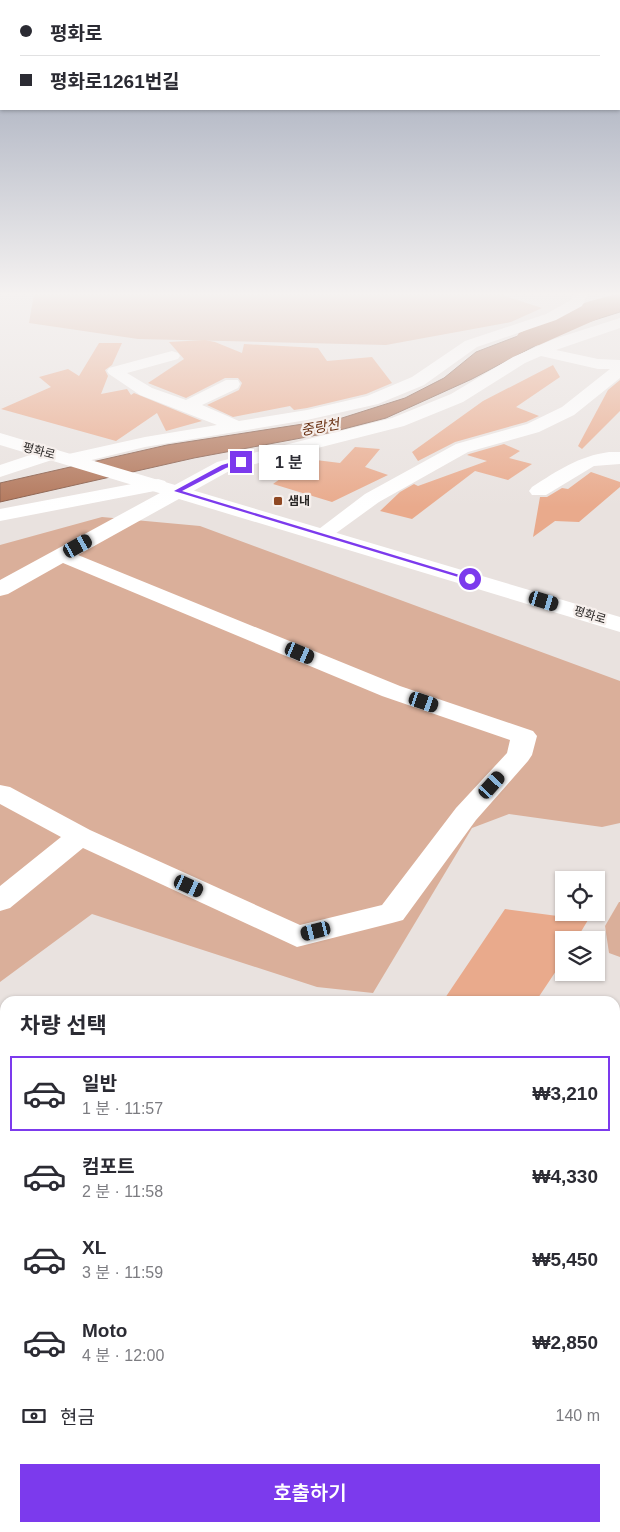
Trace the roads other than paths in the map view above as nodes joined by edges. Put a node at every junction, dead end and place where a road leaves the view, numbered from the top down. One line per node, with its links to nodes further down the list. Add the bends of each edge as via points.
1 (140, 364): 6 (street, via 115,371 132,386)
2 (442, 364): 7 (street, via 418,381 372,400 307,415)
3 (513, 364): 13 (street, via 457,398 398,422 224,466)
4 (620, 370): 16 (street, via 568,410 534,428 462,448 372,498)
5 (232, 384): 6 (street)
6 (187, 406): 7 (street)
7 (235, 426): 11 (street, via 145,442)
8 (0, 439): 9 (main road, 평화로)
9 (51, 454): 11 (main road, 평화로); 12 (street)
10 (620, 458): 14 (street, via 607,456 589,460)
11 (75, 460): 13 (main road, 평화로)
12 (0, 472)
13 (168, 488): 15 (street, via 45,504); 16 (main road, 평화로); 17 (street)
14 (539, 490)
15 (0, 514)
16 (321, 535): 19 (main road, 평화로)
17 (62, 555): 18 (street); 21 (street, via 391,691 524,736 519,755 466,814 392,912 297,936)
18 (0, 589)
19 (620, 625)
20 (0, 793): 21 (street)
21 (80, 836): 22 (street)
22 (0, 902)

